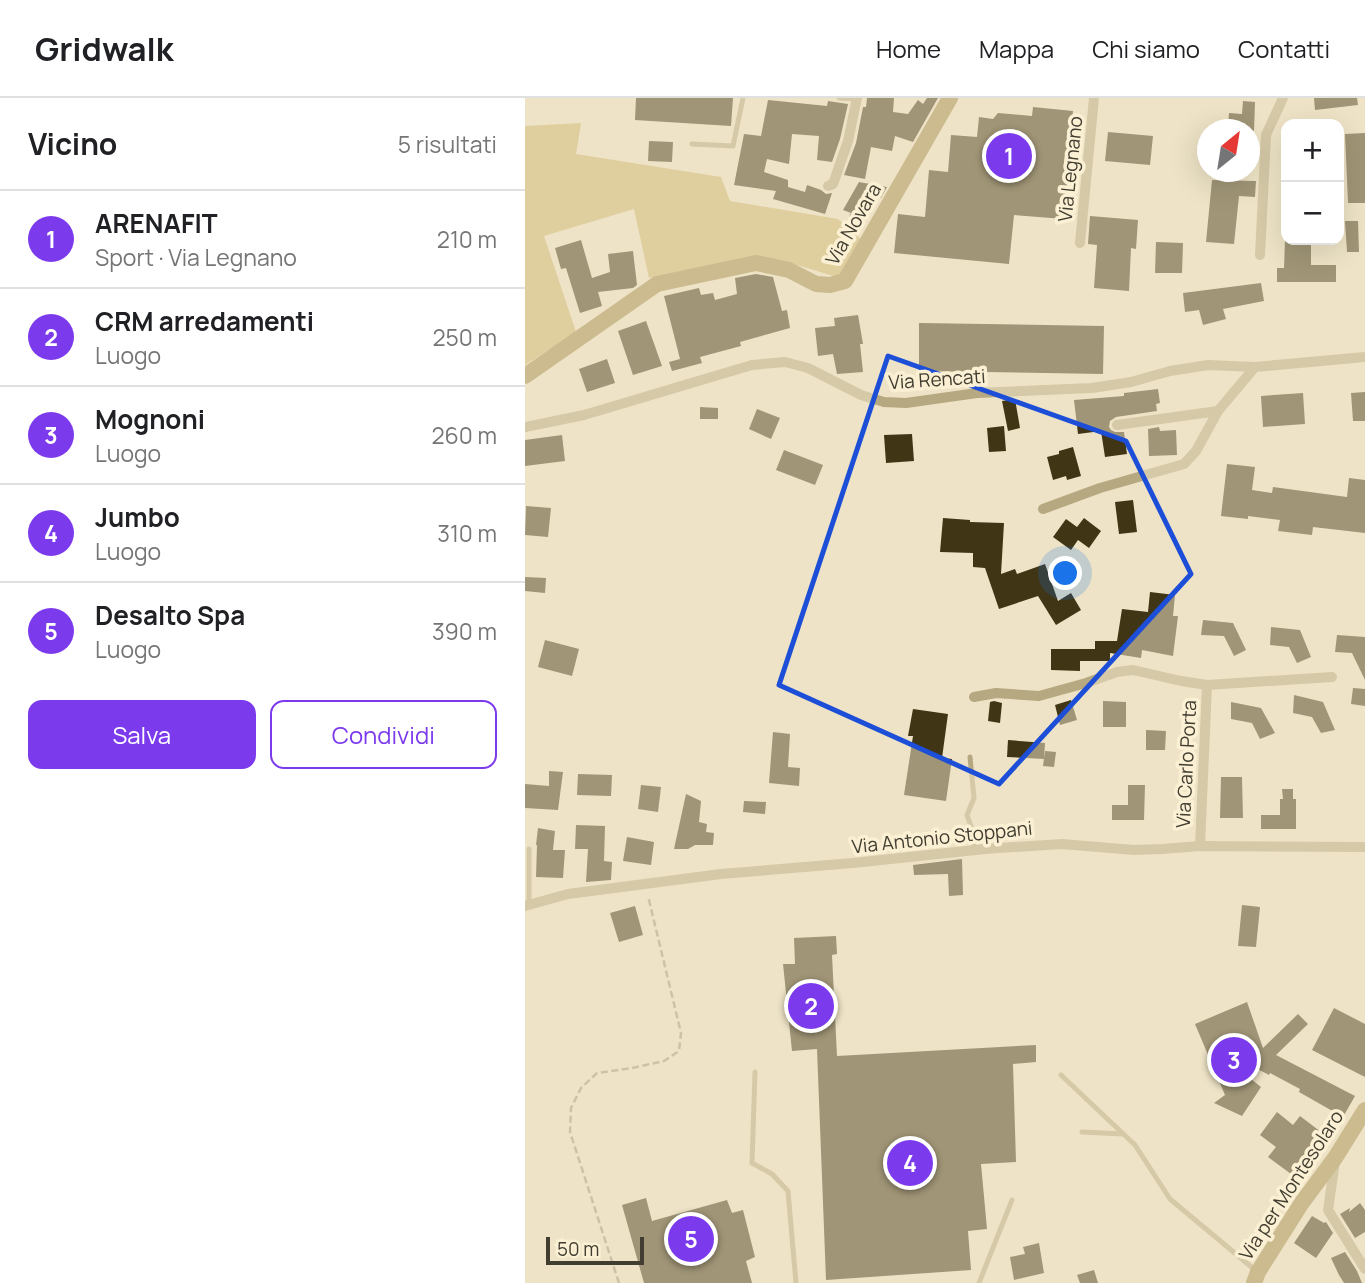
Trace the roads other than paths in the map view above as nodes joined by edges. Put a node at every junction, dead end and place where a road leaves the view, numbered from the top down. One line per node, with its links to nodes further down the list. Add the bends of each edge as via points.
1 (743, 98): 7 (lane, via 733,146)
2 (839, 98): 6 (lane)
3 (950, 98): 13 (street, Via Novara, via 845,281 816,285 789,270 756,263 657,284)
4 (1094, 98): 9 (street, Via Legnano)
5 (1283, 98): 10 (street, via 1266,135)
6 (857, 99): 8 (street, via 848,141 833,184)
7 (692, 144)
8 (828, 186)
9 (1080, 243)
10 (1260, 255)
11 (1365, 357): 12 (street, Via Rencati)
12 (1255, 367): 14 (street); 16 (street, Via Rencati, via 1208,365 1092,388 977,393 906,403 861,395 808,368 768,363 585,415)
13 (525, 376)
14 (1218, 411): 15 (street); 17 (street, via 1184,464)
15 (1117, 425)
16 (525, 427)
17 (1042, 509)
18 (1332, 677): 19 (street, Via Carlo Porta)
19 (1207, 685): 20 (street, Via Carlo Porta, via 1133,670 1039,696 996,693); 22 (street, Via Carlo Porta)
20 (974, 697)
21 (970, 757): 25 (lane, via 974,798 967,815)
22 (1200, 846): 23 (street, Via Antonio Stoppani); 25 (street, Via Antonio Stoppani, via 1134,850 1062,844)
23 (1365, 847)
24 (529, 849): 26 (lane)
25 (974, 850): 26 (street, Via Antonio Stoppani, via 645,883)
26 (527, 904)
27 (755, 1072): 36 (lane, via 752,1163 772,1174 788,1191)
28 (1061, 1075): 31 (lane)
29 (1365, 1110): 32 (street, Via per Montesolaro)
30 (1082, 1132): 31 (lane)
31 (1123, 1134): 35 (lane, via 1170,1199)
32 (1335, 1158): 34 (street, via 1328,1209); 35 (street, Via per Montesolaro, via 1300,1204)
33 (1012, 1200): 37 (lane)
34 (1365, 1269)
35 (1256, 1278)
36 (796, 1283)
37 (979, 1283)

